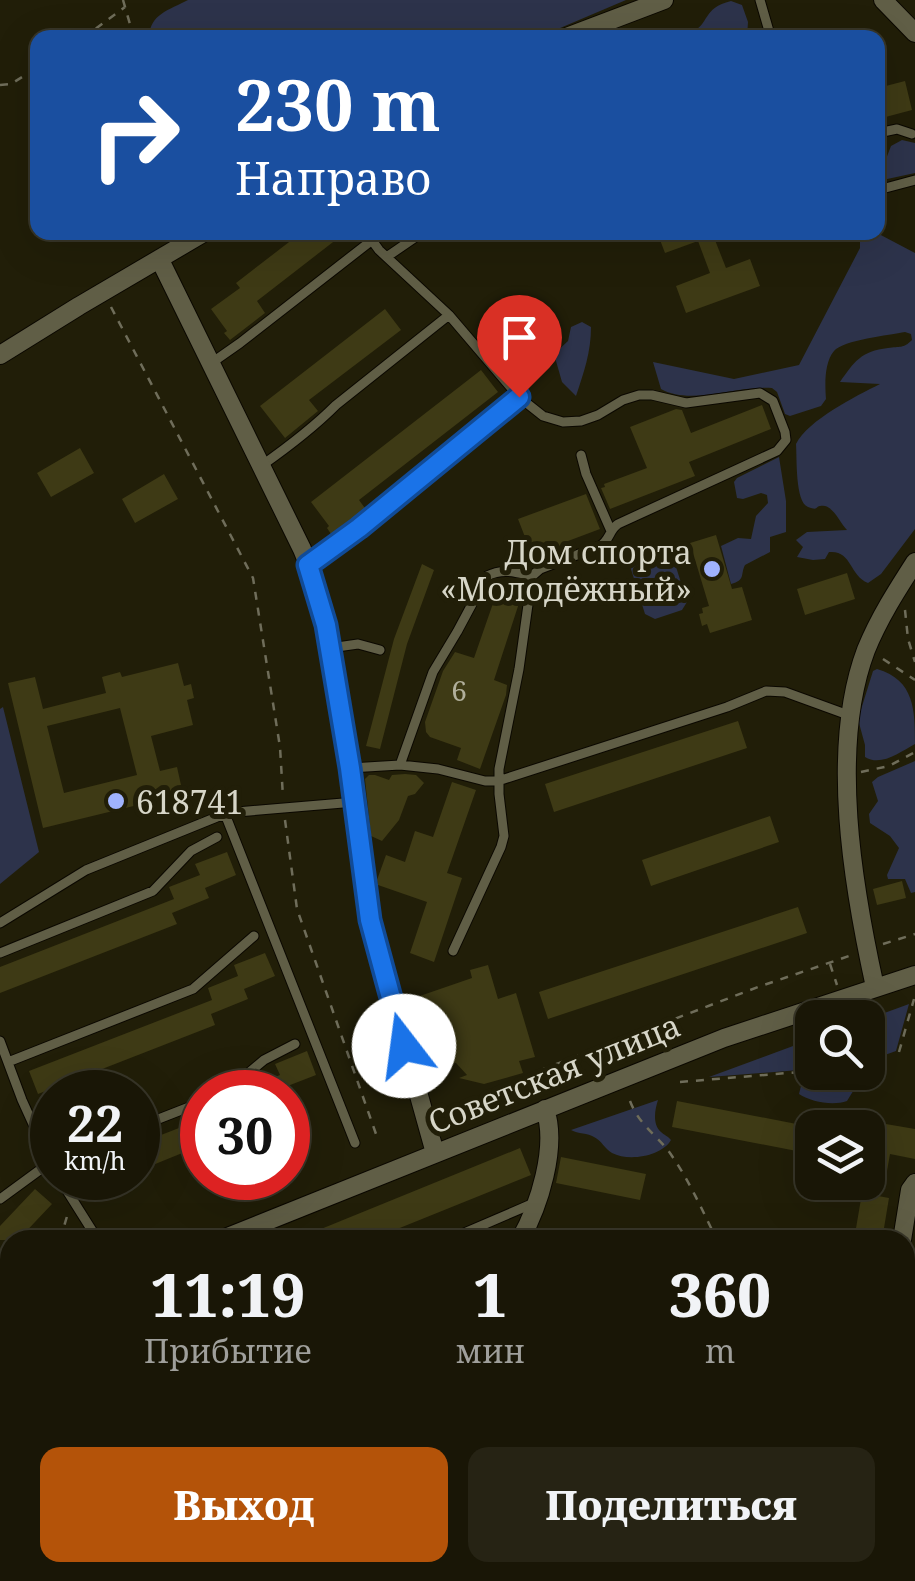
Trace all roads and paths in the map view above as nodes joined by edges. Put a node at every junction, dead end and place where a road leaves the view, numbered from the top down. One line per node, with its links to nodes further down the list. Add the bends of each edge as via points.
1 (123, 0): 5 (path)
2 (664, 0): 6 (street)
3 (760, 0): 9 (lane)
4 (882, 0): 10 (street)
5 (126, 7): 7 (path); 8 (path)
6 (612, 29)
7 (94, 30)
8 (132, 30)
9 (769, 30)
10 (915, 33)
11 (30, 72): 12 (path)
12 (0, 85)
13 (885, 132): 14 (lane)
14 (912, 134)
15 (915, 180): 16 (lane)
16 (885, 188)
17 (192, 240): 22 (street)
18 (364, 240): 26 (lane)
19 (371, 240): 21 (lane)
20 (411, 240): 21 (lane)
21 (388, 256): 24 (lane)
22 (160, 260): 23 (street); 26 (street)
23 (104, 292): 25 (street); 47 (path, via 254,578)
24 (449, 315): 27 (lane); 29 (lane)
25 (0, 355)
26 (210, 364): 29 (street)
27 (519, 397): 30 (lane, via 563,422 598,415 639,395 686,403 760,393 773,401 786,435 778,451); 32 (lane)
28 (581, 455): 30 (lane)
29 (261, 466): 32 (street)
30 (611, 532): 33 (lane, via 600,546)
31 (915, 562): 37 (street)
32 (308, 565): 35 (street)
33 (532, 576): 42 (lane, via 487,576 432,672); 45 (lane)
34 (905, 600): 38 (path)
35 (330, 648): 36 (lane, via 358,644); 43 (street)
36 (380, 650)
37 (866, 650): 39 (path); 40 (street)
38 (915, 662)
39 (915, 680)
40 (851, 716): 45 (lane, via 766,691); 53 (street, via 848,798)
41 (915, 752): 44 (path)
42 (400, 765): 43 (lane); 45 (lane)
43 (350, 768): 46 (street)
44 (857, 772)
45 (498, 781): 54 (lane, via 504,836)
46 (355, 802): 47 (lane); 72 (street, via 370,920)
47 (284, 808): 48 (lane); 70 (path, via 297,909)
48 (225, 814): 50 (lane, via 86,870); 71 (lane)
49 (217, 837): 55 (lane, via 191,850 153,892)
50 (0, 923)
51 (915, 934): 53 (path)
52 (254, 936): 62 (lane, via 193,989)
53 (867, 950): 57 (street); 64 (path)
54 (452, 951)
55 (0, 953)
56 (915, 975): 57 (street, Советская улица)
57 (875, 987): 68 (street, Советская улица)
58 (914, 998): 61 (path)
59 (0, 1041): 62 (lane)
60 (295, 1044): 63 (lane)
61 (899, 1052)
62 (6, 1067): 69 (lane)
63 (252, 1070)
64 (541, 1070)
65 (795, 1072): 66 (path)
66 (680, 1082)
67 (630, 1101): 84 (path, via 643,1126 675,1159)
68 (545, 1109): 72 (street, Советская улица); 78 (street, via 550,1138)
69 (30, 1117)
70 (376, 1134)
71 (355, 1143)
72 (435, 1153): 81 (street, Советская улица)
73 (30, 1178): 75 (lane)
74 (915, 1182): 85 (street)
75 (0, 1199)
76 (71, 1200): 79 (path)
77 (73, 1200): 80 (lane)
78 (536, 1202): 82 (lane); 83 (street)
79 (63, 1230)
80 (92, 1230)
81 (245, 1230)
82 (471, 1230)
83 (524, 1230)
84 (712, 1230)
85 (904, 1230)

